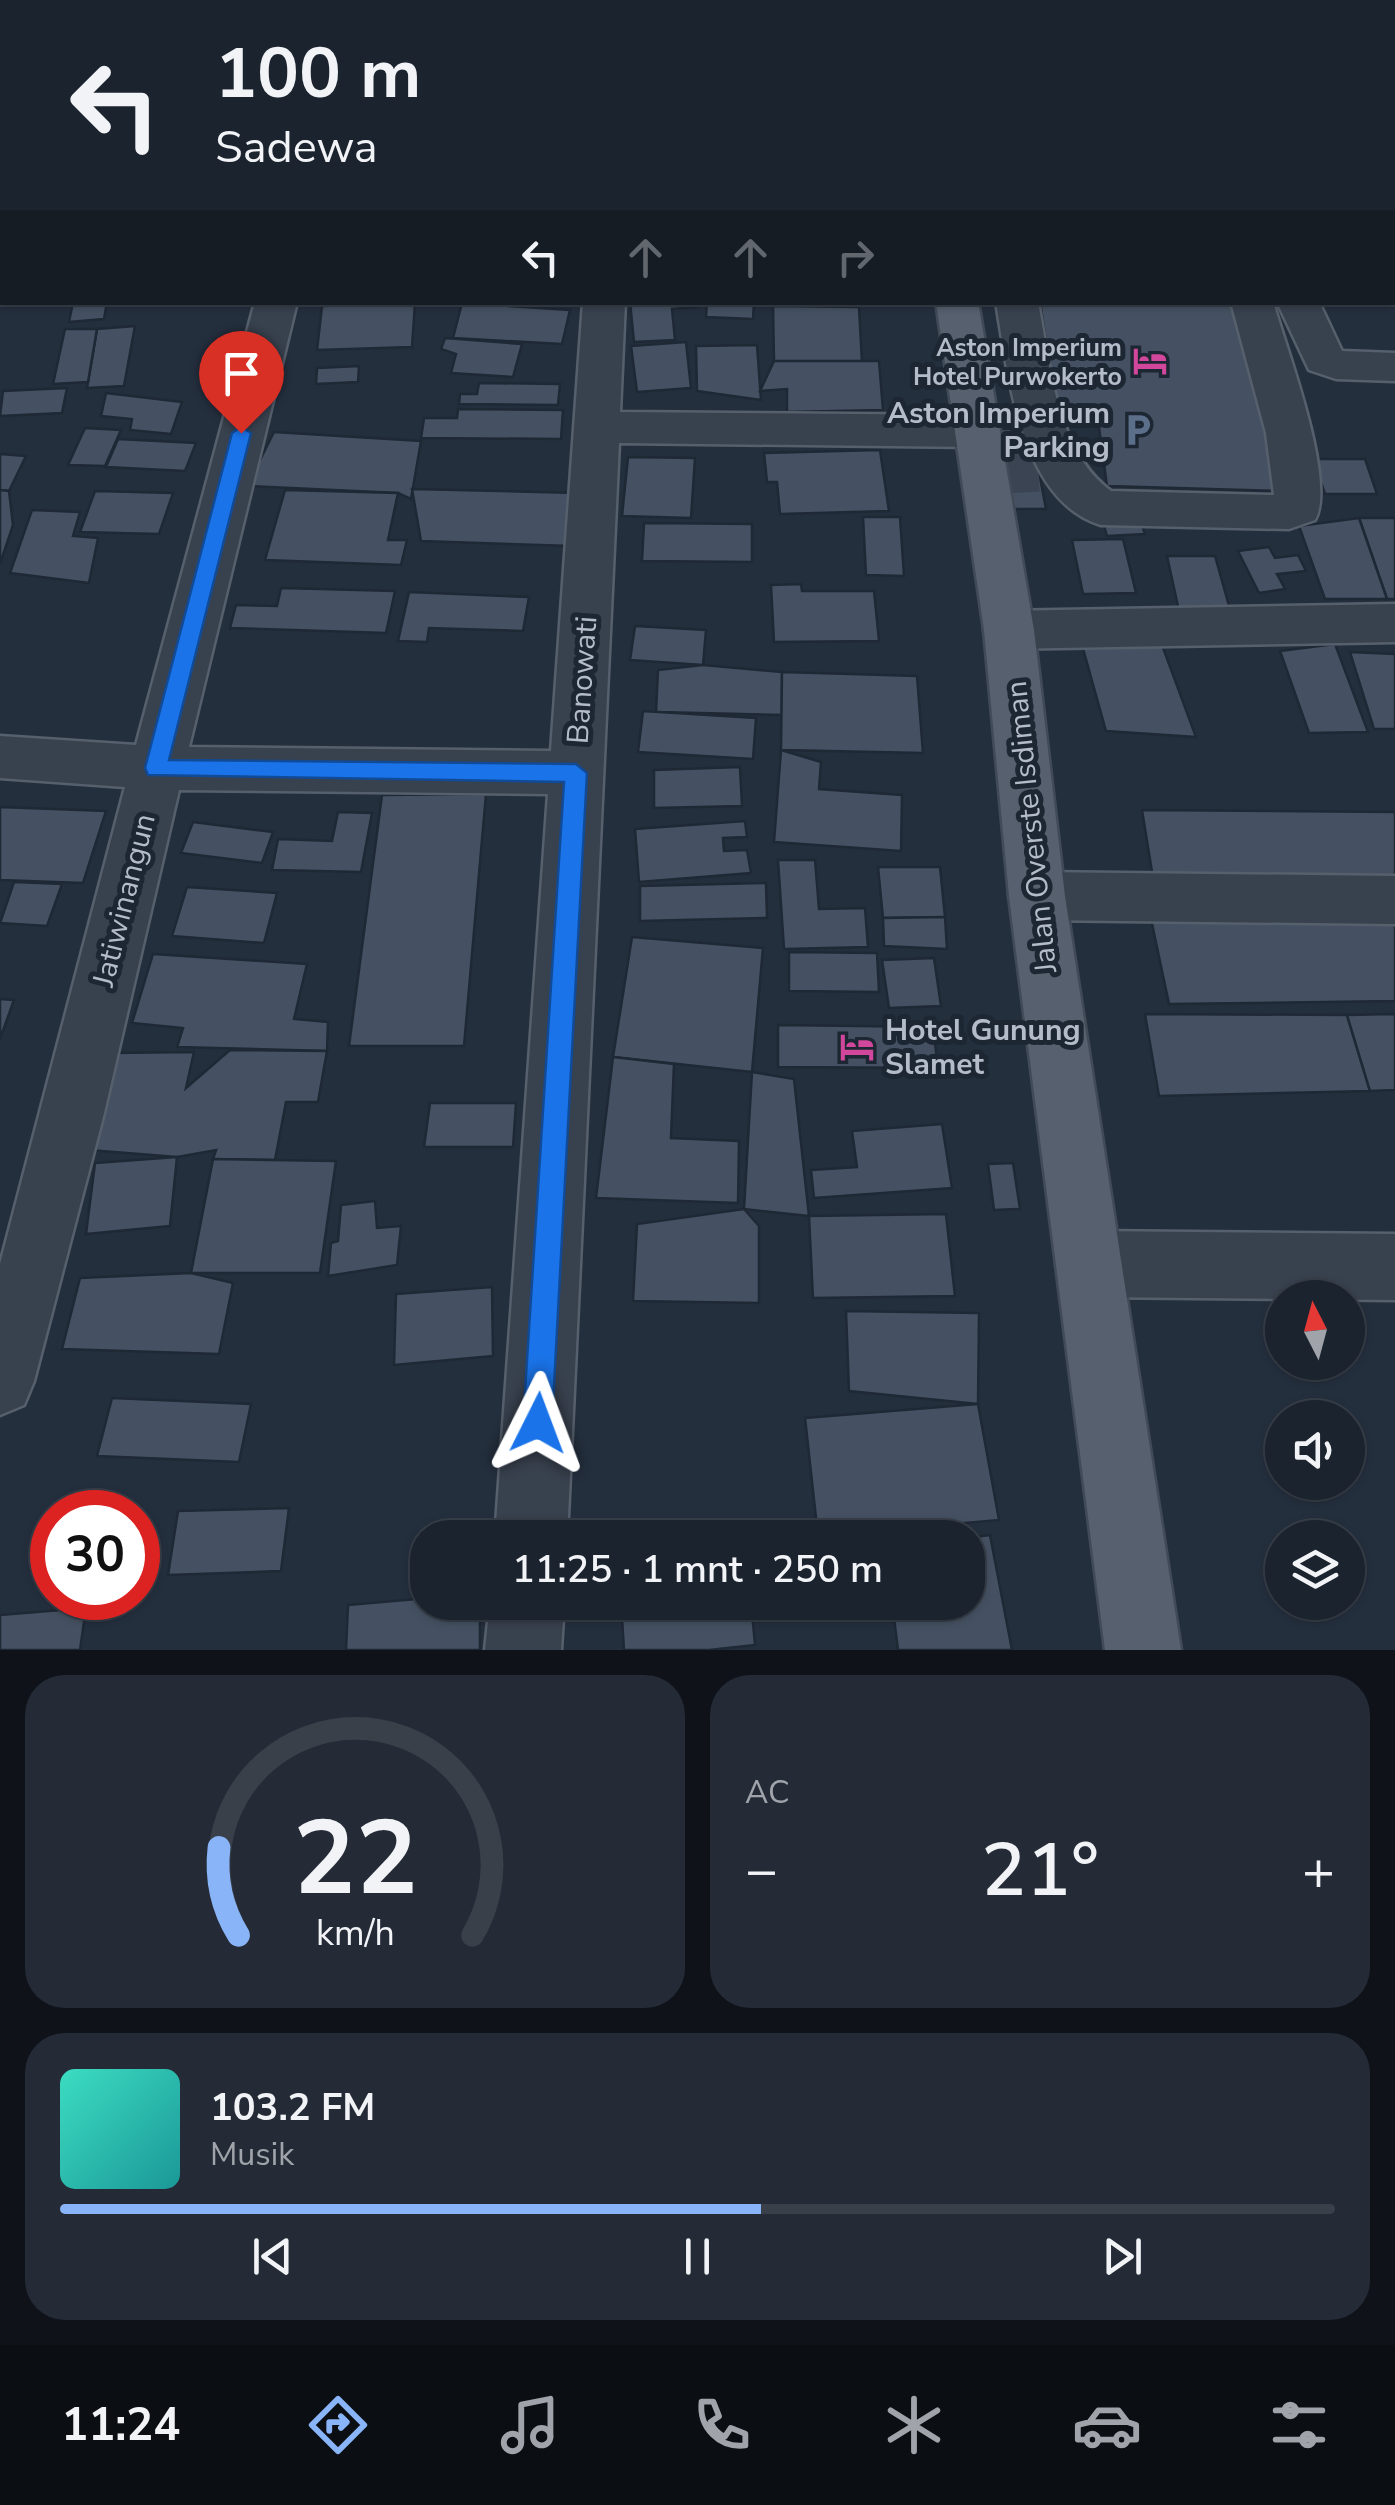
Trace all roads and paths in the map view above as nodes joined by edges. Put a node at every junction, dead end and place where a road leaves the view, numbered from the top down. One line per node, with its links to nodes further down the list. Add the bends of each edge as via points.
1 (275, 305): 15 (street, Jatiwinangun)
2 (604, 305): 10 (street, Banowati)
3 (957, 305): 8 (main road, Jalan Overste Isdiman)
4 (1018, 305): 9 (street)
5 (1253, 305): 11 (street, via 1290,449 1298,508 1101,508)
6 (1299, 305): 7 (street, via 1324,360)
7 (1395, 367)
8 (966, 370): 9 (street); 11 (main road, Jalan Overste Isdiman)
9 (1030, 370): 11 (street, via 1038,414)
10 (597, 427): 11 (street); 16 (street, Banowati)
11 (1014, 454): 13 (main road, Jalan Overste Isdiman)
12 (1395, 623): 13 (street)
13 (1010, 630): 17 (main road, Jalan Overste Isdiman)
14 (0, 757): 15 (street)
15 (156, 768): 16 (street); 19 (street, Jatiwinangun)
16 (576, 773): 23 (street, Banowati)
17 (1036, 896): 18 (street); 20 (main road, Jalan Overste Isdiman)
18 (1395, 900)
19 (24, 1212): 22 (street, Jatiwinangun)
20 (1089, 1264): 21 (street); 26 (main road, Jalan Overste Isdiman)
21 (1395, 1267)
22 (0, 1382)
23 (532, 1520)
24 (526, 1620): 25 (street)
25 (524, 1650)
26 (1143, 1650)

